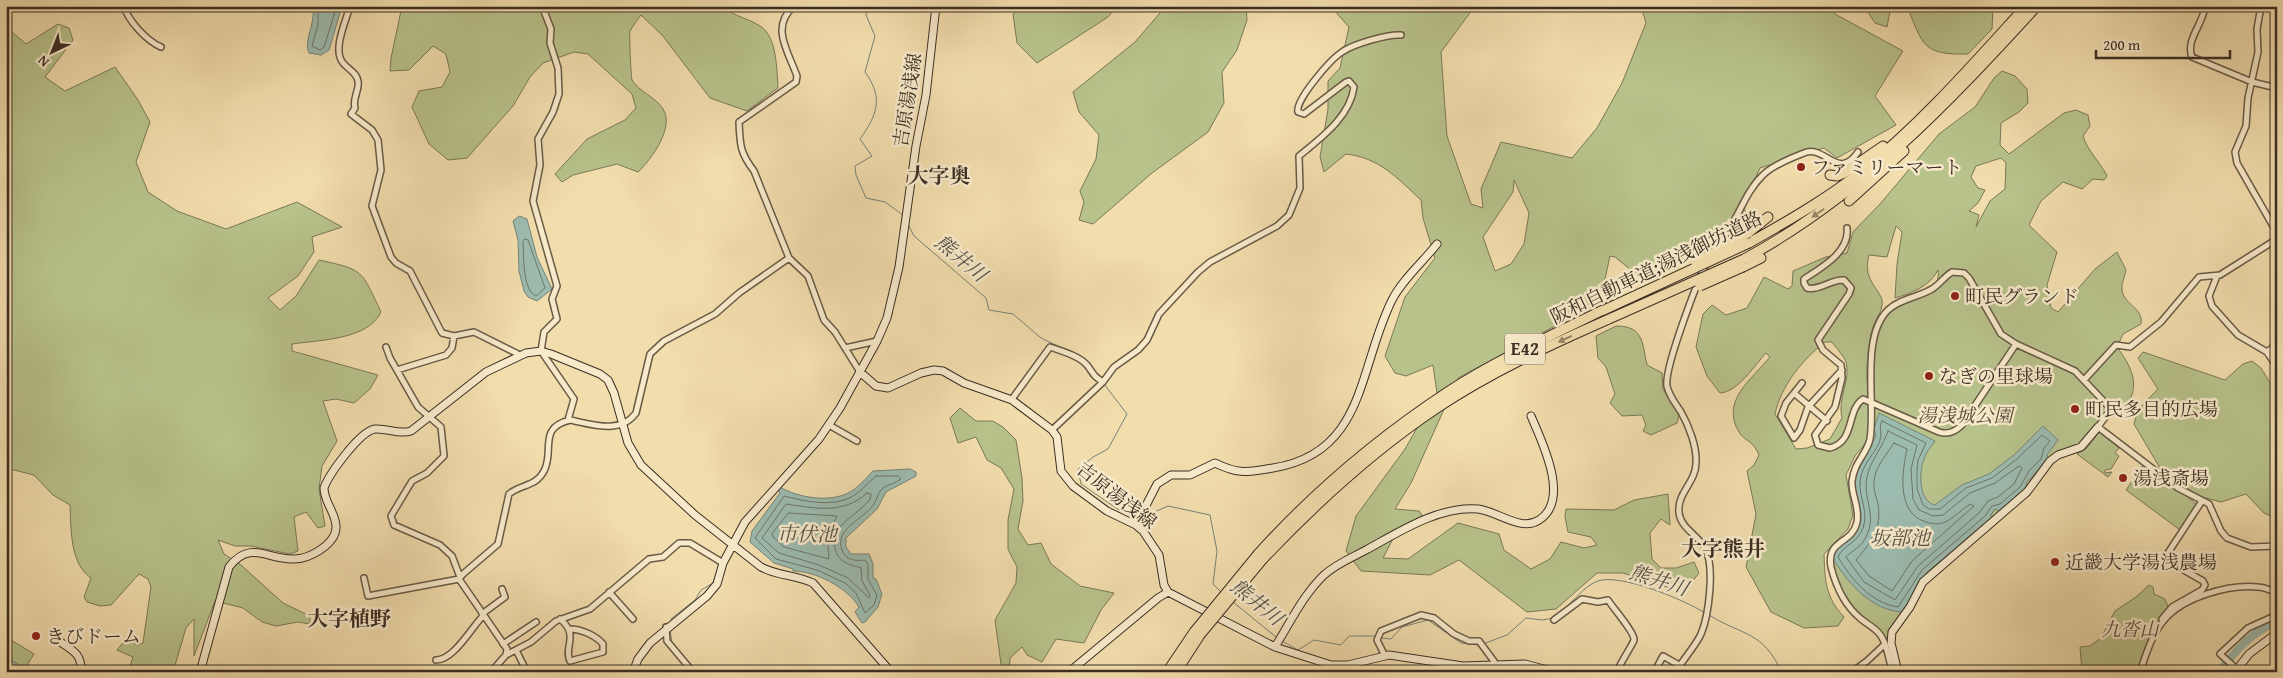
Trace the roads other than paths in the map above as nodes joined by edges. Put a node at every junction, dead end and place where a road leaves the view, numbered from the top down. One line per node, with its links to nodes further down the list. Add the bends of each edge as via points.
1 (124, 6): 12 (street, via 153,44)
2 (350, 6): 31 (street, via 339,53 342,62 358,77 355,108 351,114 372,130 378,140 381,170 372,206 375,217 391,257 410,271 439,330 442,334)
3 (542, 6): 37 (street, via 551,29 550,44 558,68 559,94 538,139 540,165 533,201 556,286 552,299 557,319 544,332)
4 (794, 6): 26 (street, via 784,17 781,32 797,76 796,82 740,122 741,154 754,171)
5 (936, 6): 32 (street, 吉原湯浅線, via 926,95 893,295)
6 (2026, 6): 11 (highway, 阪和自動車道;湯浅御坊道路 / E42)
7 (2037, 6): 11 (highway, 阪和自動車道;湯浅御坊道路 / E42)
8 (2205, 6): 14 (street, via 2191,46 2192,57)
9 (2262, 6): 14 (street)
10 (1401, 35): 45 (street, via 1342,52 1315,79 1299,103 1297,110 1300,114 1346,82 1351,83 1353,90 1342,114 1327,134 1299,156 1300,188 1289,216 1198,272 1159,314 1147,340 1114,367)
11 (1999, 41): 13 (highway, 阪和自動車道;湯浅御坊道路 / E42)
12 (162, 47)
13 (1970, 73): 16 (highway, 阪和自動車道;湯浅御坊道路 / E42); 17 (highway, 阪和自動車道;湯浅御坊道路 / E42)
14 (2252, 82): 15 (street); 23 (street, via 2247,122 2236,147 2235,159)
15 (2277, 88)
16 (1946, 92): 19 (highway, via 1862,162 1837,176); 30 (highway, 阪和自動車道;湯浅御坊道路 / E42, bridge, via 1900,138 1810,207 1749,243)
17 (1945, 104): 20 (highway, via 1897,158); 28 (highway, 阪和自動車道;湯浅御坊道路 / E42, one-way to 28, via 1848,192)
18 (1858, 152): 92 (street, via 1846,163 1838,164 1813,151 1805,152 1763,175 1728,234 1714,249 1697,284 1666,377 1671,397 1688,429 1697,461 1692,482 1679,502 1679,514 1684,525 1705,549 1710,567 1700,634)
19 (1830, 175)
20 (1849, 201)
21 (1768, 217): 30 (highway, bridge, via 1696,264)
22 (1847, 228): 42 (street, via 1848,239 1844,245 1818,271 1804,279 1807,288 1812,289 1832,281 1844,280 1849,284 1849,294 1818,340)
23 (2277, 233)
24 (2277, 239): 29 (street)
25 (1437, 244): 62 (street, via 1397,290 1348,419 1326,445 1309,458 1288,466 1241,473 1215,463 1190,475 1171,475 1157,484)
26 (789, 258): 36 (street, via 808,276 824,320); 56 (street, via 715,314 664,341 650,354 636,413)
27 (1761, 258): 28 (highway)
28 (1743, 263): 48 (highway, 阪和自動車道;湯浅御坊道路 / E42, one-way to 48, bridge, via 1609,319)
29 (2217, 276): 38 (street, via 2209,296 2212,306 2238,335); 44 (street, via 2199,277 2154,328 2130,347 2116,346)
30 (1604, 310): 48 (highway, 阪和自動車道;湯浅御坊道路 / E42, via 1536,343)
31 (454, 336): 39 (street, via 474,332); 41 (street, via 452,348 446,355)
32 (877, 341): 36 (street); 43 (street, 吉原湯浅線)
33 (2016, 344): 44 (street, via 2072,369); 50 (street, via 1962,425 1953,432 1939,432); 50 (street, via 1998,331 1966,275 1952,272 1931,289 1893,306 1884,314 1872,352)
34 (2277, 344): 38 (street)
35 (386, 347): 41 (street)
36 (845, 348): 43 (street)
37 (541, 351): 39 (street); 54 (street, via 574,399); 56 (street, via 579,364 606,378 614,393)
38 (2267, 352): 40 (street)
39 (520, 355): 53 (street, via 486,372)
40 (2277, 367)
41 (398, 370): 53 (street, via 418,407)
42 (1842, 370): 51 (street); 55 (street, via 1836,402)
43 (860, 372): 49 (street, via 876,386 888,388 921,373 943,371 964,383); 57 (street, 吉原湯浅線)
44 (2084, 380): 58 (street, via 2112,409)
45 (1103, 382): 49 (street, via 1080,360 1050,348); 59 (street)
46 (1802, 384): 47 (street)
47 (1794, 393): 51 (street); 51 (street, via 1782,416 1793,437 1800,430)
48 (1452, 394): 81 (highway, 阪和自動車道;湯浅御坊道路 / E42, bridge, via 1387,435 1320,497 1261,557)
49 (1012, 399): 59 (street)
50 (1871, 401): 55 (street, via 1863,399 1859,402 1844,439 1828,449 1818,445 1815,438); 85 (street, via 1870,440 1856,464 1852,480 1858,514 1856,524 1849,536 1832,549 1830,556 1833,576 1845,601 1859,618 1878,632)
51 (1809, 406): 55 (street)
52 (1531, 416): 86 (street, via 1552,473 1554,496 1553,505 1540,520 1521,524 1495,512 1461,509 1434,516 1340,563 1325,574 1309,591)
53 (430, 417): 67 (street, via 441,427 444,456 427,473 412,481 391,516 394,525 440,545 452,556); 95 (street, via 407,432 376,429 358,439 325,484 326,501 337,525 328,544 297,559 252,552 238,556 229,567)
54 (568, 420): 56 (street, via 604,427); 67 (street, via 557,426 547,438 548,461 541,476 530,486 508,496 498,544)
55 (1827, 421)
56 (621, 423): 63 (street, via 632,450 646,470)
57 (829, 425): 60 (street); 63 (street, 吉原湯浅線, via 744,522)
58 (2098, 427): 61 (street, via 2178,488); 110 (street, via 2081,448 2050,461 2027,492 1923,582 1892,632 1891,643)
59 (1052, 430): 62 (street, 吉原湯浅線, via 1057,437 1061,470 1073,486 1107,510)
60 (857, 440)
61 (2202, 501): 64 (street, via 2211,506 2221,531 2232,541 2256,548); 78 (street, via 2166,556 2168,561 2205,585 2168,610)
62 (1136, 524): 70 (street, 吉原湯浅線, via 1159,555)
63 (733, 543): 65 (street, 吉原湯浅線); 100 (street, via 772,573 813,583)
64 (2277, 546)
65 (723, 563): 69 (street, via 684,541 663,558 648,559); 79 (street, 吉原湯浅線, via 711,592)
66 (364, 578): 67 (street, via 368,596)
67 (460, 578): 72 (street)
68 (502, 589): 72 (street, via 505,598)
69 (609, 592): 74 (street); 75 (street, via 590,609)
70 (1168, 592): 86 (street); 101 (street)
71 (2277, 592): 78 (street, via 2253,586 2216,590 2173,612)
72 (483, 615): 84 (street); 90 (street, via 454,650 443,660)
73 (2277, 615): 93 (street, via 2256,623 2220,654)
74 (633, 619)
75 (560, 620): 80 (street); 87 (street)
76 (1554, 620): 105 (street, via 1582,599 1608,600 1634,634 1634,641)
77 (536, 622): 84 (street)
78 (2160, 625): 111 (street)
79 (666, 628): 98 (street, 吉原湯浅線, via 643,652); 99 (street, via 667,641)
80 (569, 629): 80 (street, via 583,631 601,641 602,652 570,661)
81 (1197, 633): 102 (highway, 阪和自動車道;湯浅御坊道路 / E42); 103 (highway, 阪和自動車道;湯浅御坊道路 / E42)
82 (2277, 634): 93 (street, via 2249,654)
83 (56, 639): 94 (street, via 79,656)
84 (503, 644): 88 (street)
85 (1885, 644): 108 (street); 109 (street)
86 (1275, 647): 89 (street, via 1331,665 1348,665)
87 (516, 650): 88 (street); 97 (street)
88 (506, 656): 96 (street)
89 (1385, 656): 91 (street, via 1463,666); 91 (street, via 1377,640 1381,631 1422,615 1434,618 1469,641 1479,641)
90 (436, 660)
91 (1496, 664): 104 (street, via 1525,664)
92 (1680, 665): 106 (street, via 1663,656); 107 (street)
93 (2236, 669)
94 (81, 672)
95 (200, 672)
96 (492, 672)
97 (527, 672)
98 (633, 672)
99 (693, 672)
100 (891, 672)
101 (1069, 672)
102 (1167, 672)
103 (1176, 672)
104 (1555, 672)
105 (1617, 672)
106 (1656, 672)
107 (1676, 672)
108 (1852, 672)
109 (1892, 672)
110 (1898, 672)
111 (2140, 672)

